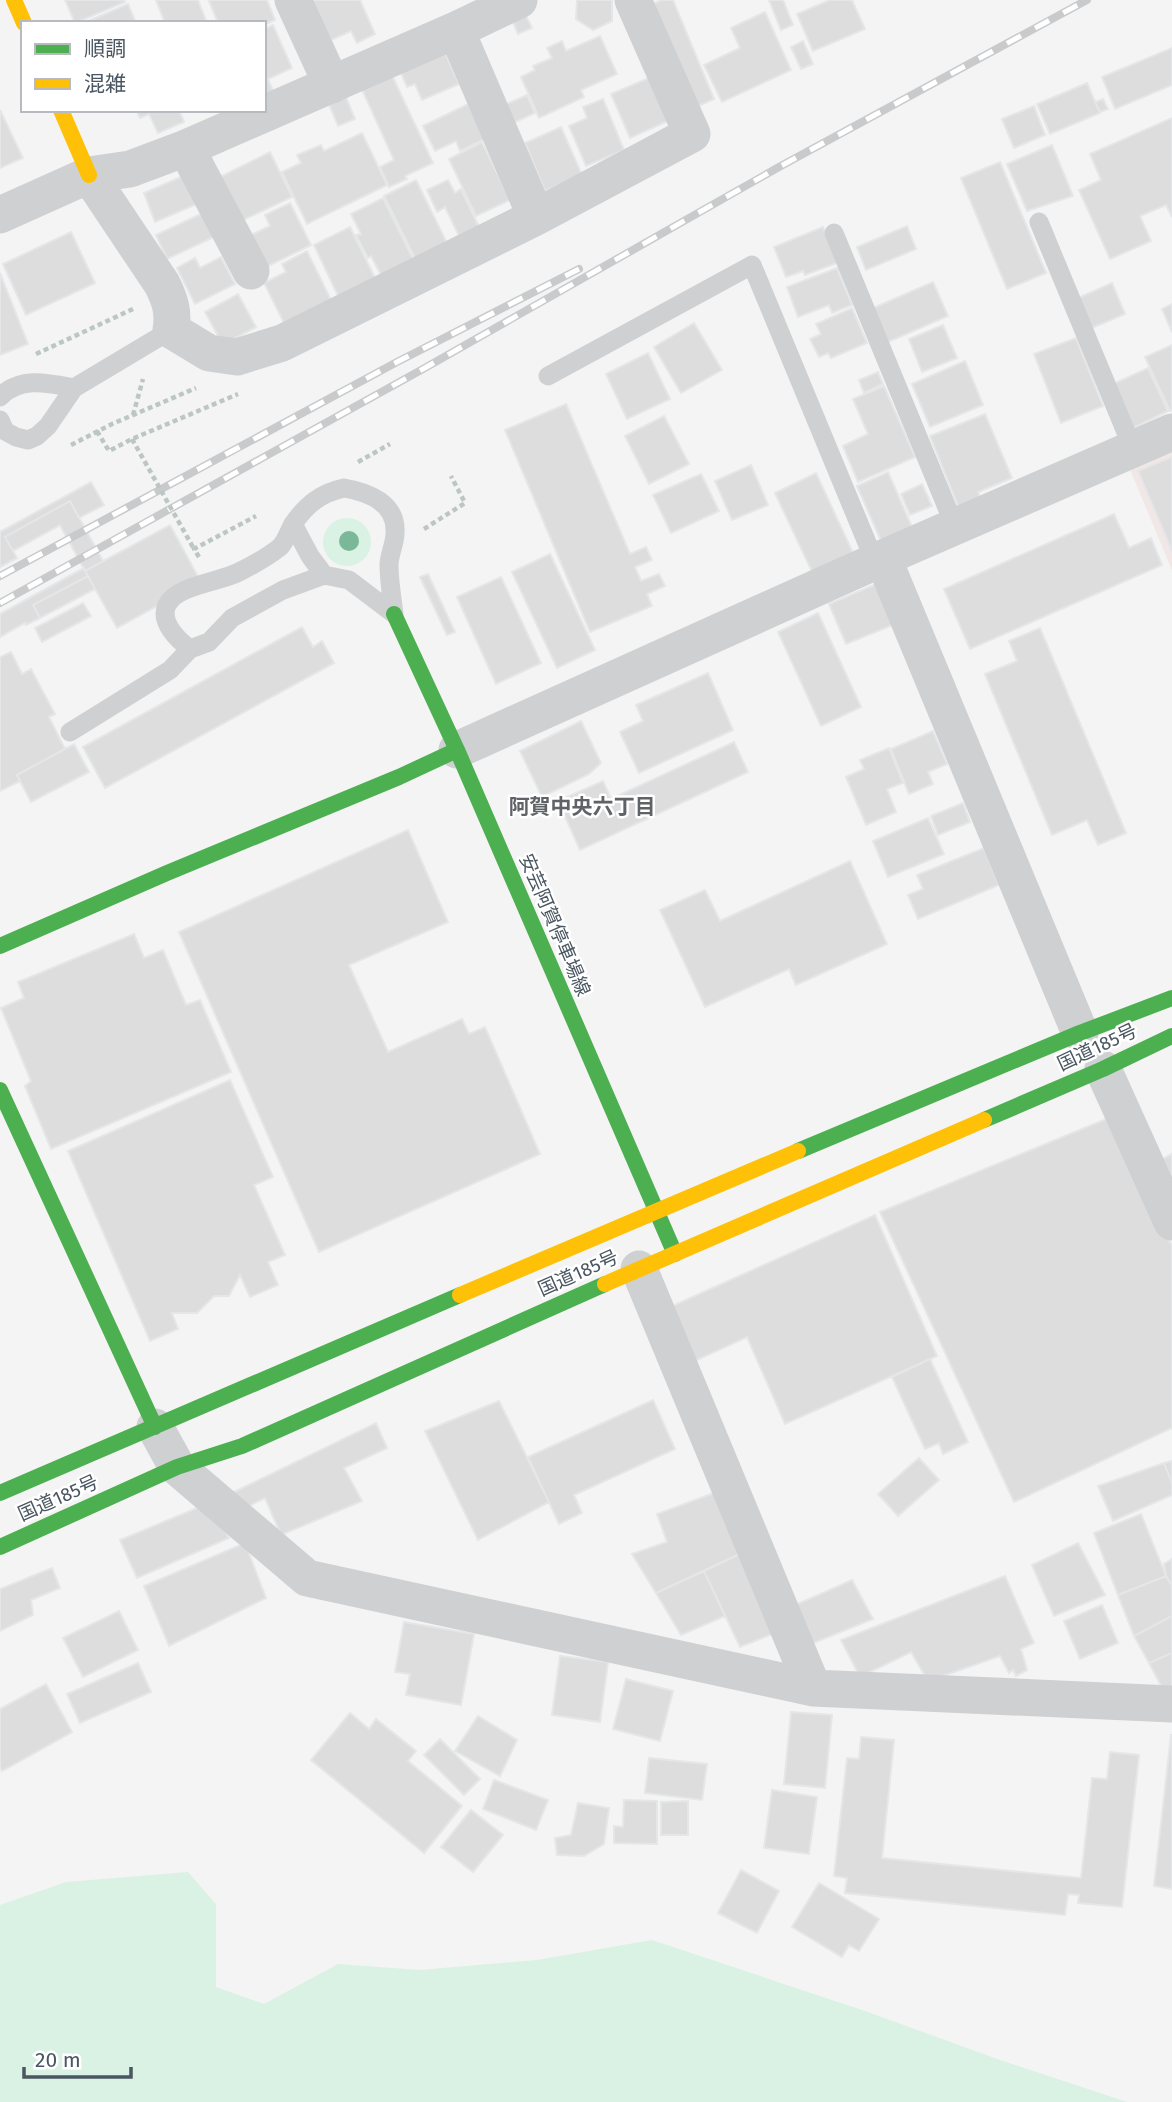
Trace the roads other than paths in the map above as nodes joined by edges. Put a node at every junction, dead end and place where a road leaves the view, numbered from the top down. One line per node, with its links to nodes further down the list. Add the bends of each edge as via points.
1 (14, 0): 5 (main road)
2 (293, 0): 7 (street)
3 (519, 0): 6 (street)
4 (633, 0): 12 (street, via 692,134)
5 (23, 21)
6 (456, 30): 7 (street); 12 (street)
7 (332, 85): 9 (street)
8 (62, 112): 10 (main road)
9 (186, 148): 10 (street, via 130,169); 15 (street)
10 (89, 175): 11 (street); 16 (street, via 162,284 171,302)
11 (0, 215)
12 (536, 216): 16 (street, via 282,343 237,357 209,353)
13 (1039, 222): 22 (lane)
14 (834, 233): 24 (lane)
15 (251, 271)
16 (171, 330): 18 (lane)
17 (548, 376): 25 (lane, via 752,265)
18 (74, 388): 19 (lane, via 16,384); 20 (lane, via 48,426 28,440 5,430)
19 (0, 397)
20 (0, 420)
21 (1172, 432): 22 (street)
22 (1133, 449): 24 (street)
23 (293, 524): 26 (lane); 27 (lane, via 311,502 328,491 365,491 383,503 396,532 389,564); 28 (lane, via 281,546 238,573 177,594 168,603 169,626)
24 (955, 527): 25 (street)
25 (879, 560): 30 (street); 33 (street)
26 (324, 575): 27 (lane, via 349,580); 28 (lane, via 283,590 232,618 209,642)
27 (394, 614): 30 (main road, 安芸阿賀停車場線)
28 (190, 649): 29 (lane, via 170,670)
29 (70, 732)
30 (457, 750): 31 (main road); 37 (main road, 安芸阿賀停車場線)
31 (0, 946)
32 (1172, 998): 33 (main road, 国道185号)
33 (1080, 1033): 37 (main road, 国道185号)
34 (1172, 1036): 35 (main road, 国道185号)
35 (1103, 1069): 38 (street); 39 (main road, 国道185号)
36 (0, 1090): 41 (main road)
37 (655, 1211): 39 (main road, 安芸阿賀停車場線); 41 (main road, 国道185号)
38 (1172, 1222)
39 (675, 1254): 40 (main road, 国道185号)
40 (639, 1269): 42 (main road, 国道185号, via 242,1446); 45 (street)
41 (155, 1427): 42 (street); 43 (main road, 国道185号)
42 (177, 1467): 44 (main road, 国道185号); 45 (street, via 307,1578)
43 (0, 1493)
44 (0, 1547)
45 (813, 1688): 46 (street)
46 (1172, 1704)

